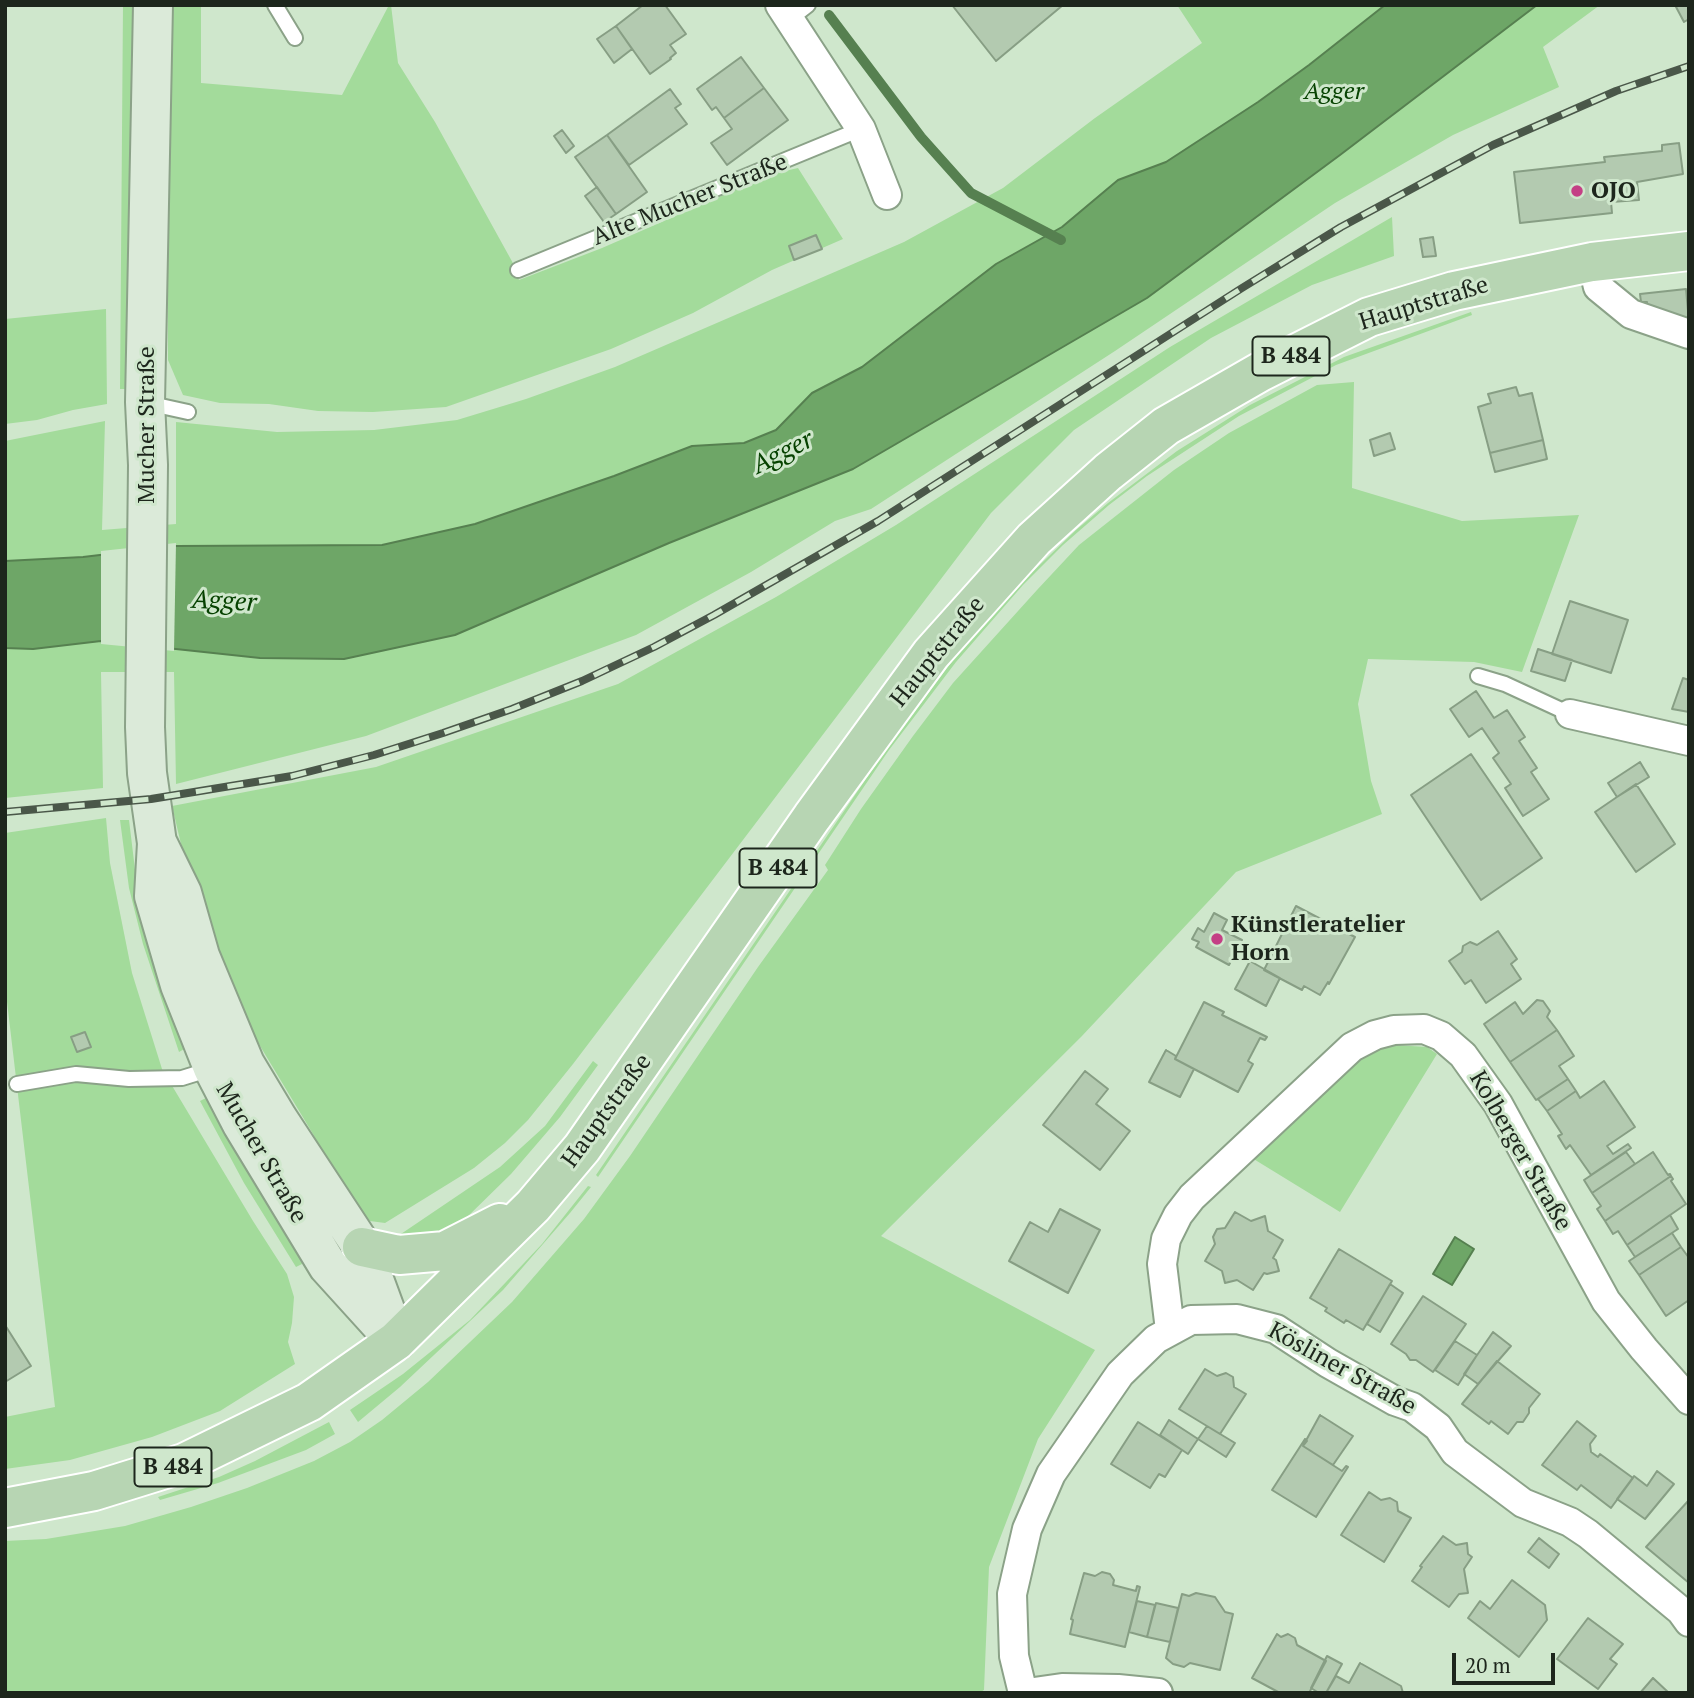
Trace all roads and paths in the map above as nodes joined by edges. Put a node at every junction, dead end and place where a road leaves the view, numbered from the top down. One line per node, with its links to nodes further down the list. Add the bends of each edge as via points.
1 (153, 5): 11 (main road, Mucher Straße)
2 (275, 5): 4 (lane)
3 (793, 10): 5 (street)
4 (295, 38)
5 (861, 129): 6 (street); 9 (lane, Alte Mucher Straße)
6 (887, 195)
7 (1689, 251): 8 (main road, Hauptstraße / B 484)
8 (1592, 262): 10 (street, via 1598,287 1630,314); 19 (main road, Hauptstraße / B 484, via 1454,291 1369,317 1166,426 1108,472 1034,539 931,654 582,1148)
9 (518, 271)
10 (1689, 334)
11 (145, 402): 12 (lane); 16 (main road, Mucher Straße, via 145,727)
12 (188, 412)
13 (1478, 676): 14 (lane)
14 (1570, 715): 15 (street)
15 (1689, 741)
16 (157, 844): 17 (main road, Mucher Straße, via 154,895 180,985); 20 (main road, Mucher Straße, via 182,893 200,956 245,1064)
17 (213, 1068): 18 (lane, via 182,1078 76,1074); 22 (main road, Mucher Straße, via 328,1266)
18 (17, 1084)
19 (533, 1206): 20 (main road, B 484, via 445,1251 399,1255); 22 (main road, Hauptstraße / B 484)
20 (362, 1247): 22 (main road, Mucher Straße)
21 (1170, 1329): 23 (street, Kolberger Straße, via 1164,1252 1178,1215 1192,1197 1352,1047 1385,1032 1424,1029 1464,1055 1498,1104 1606,1301); 25 (street, Kösliner Straße, via 1191,1320 1237,1319 1276,1329 1427,1417 1455,1452 1523,1503 1588,1534); 26 (street, Kösliner Straße, via 1135,1360 1095,1409 1051,1474 1027,1529 1012,1594 1014,1656)
22 (396, 1341): 24 (main road, B 484, via 309,1402 184,1463 94,1491)
23 (1689, 1400)
24 (5, 1508)
25 (1689, 1622)
26 (1025, 1693): 27 (street, via 1062,1688)
27 (1158, 1693)

